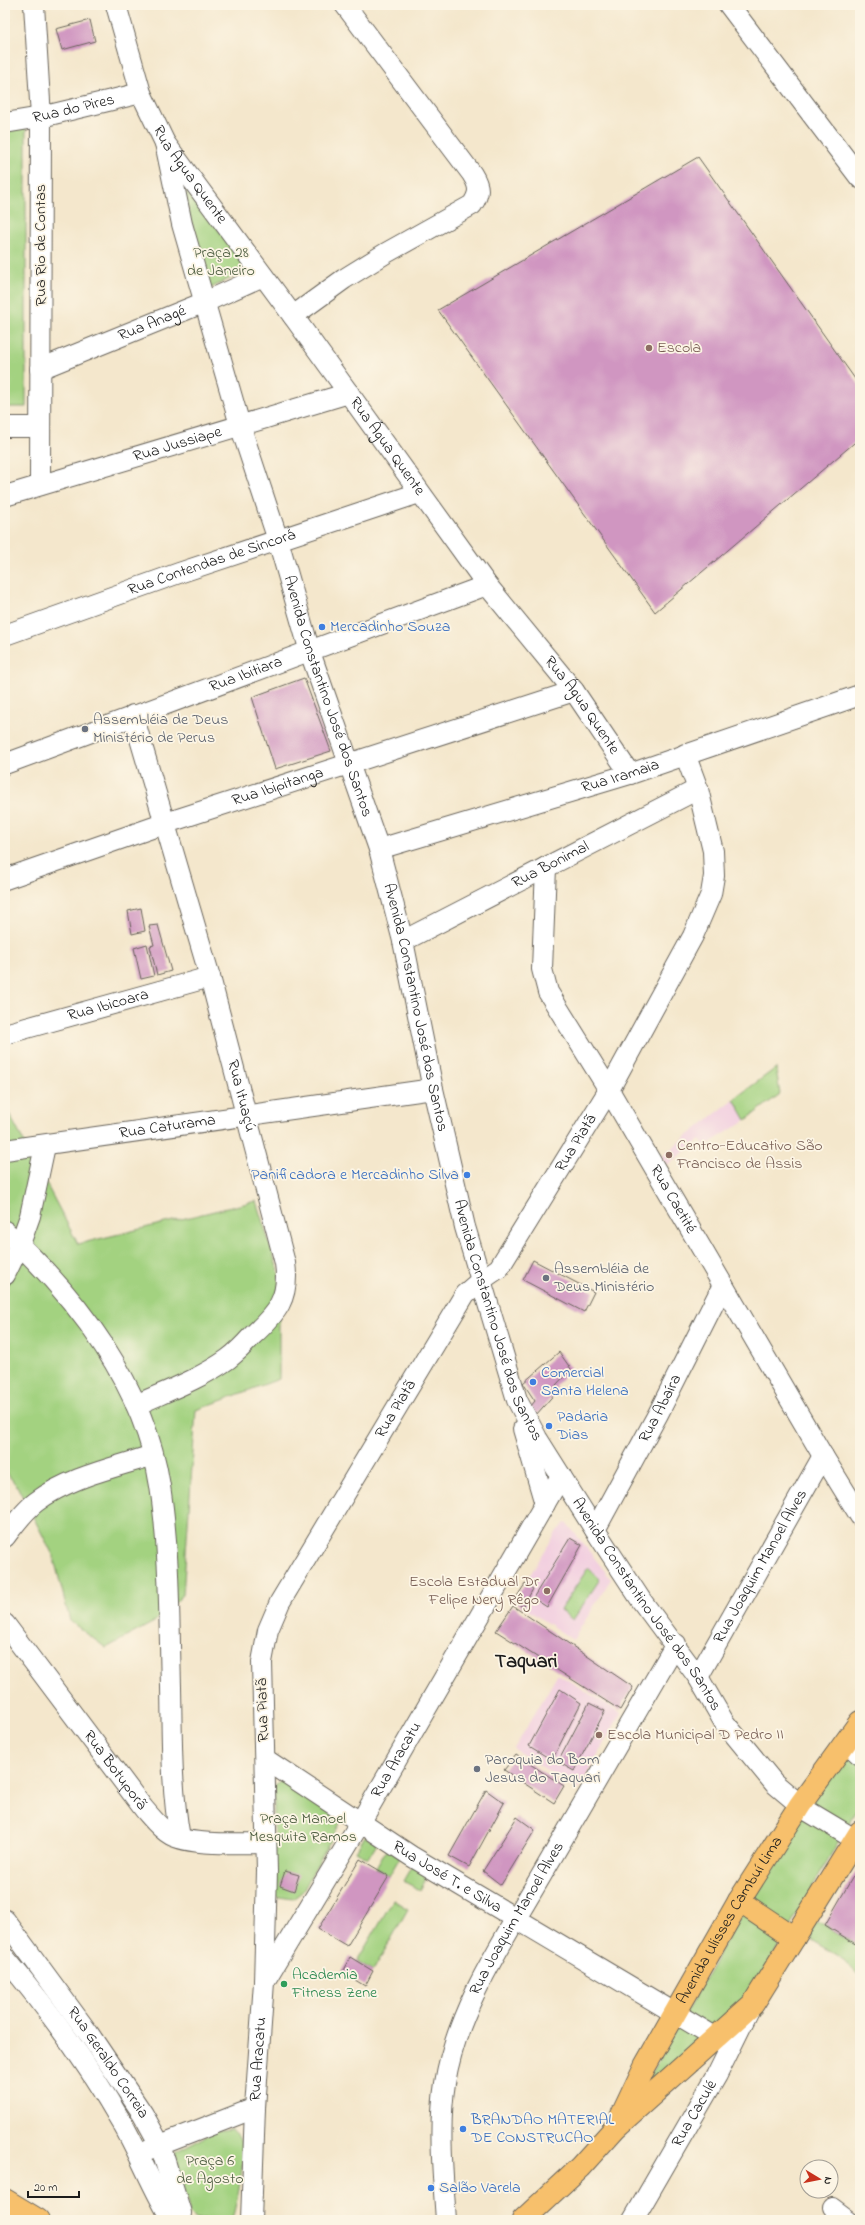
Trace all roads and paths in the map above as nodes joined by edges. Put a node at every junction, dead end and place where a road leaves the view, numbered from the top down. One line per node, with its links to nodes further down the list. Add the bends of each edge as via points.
1 (34, 5): 6 (street, Rua Rio de Contas)
2 (116, 5): 5 (street, Rua Água Quente)
3 (345, 5): 12 (street, via 472,174 480,189 472,205 380,256)
4 (729, 5): 9 (street)
5 (142, 93): 6 (street, Rua do Pires); 8 (street, Rua Água Quente)
6 (41, 117): 7 (street, Rua do Pires); 13 (street, Rua Rio de Contas)
7 (5, 123)
8 (165, 143): 10 (street, Rua Água Quente); 11 (street, Avenida Constantino José dos Santos, via 182,224)
9 (858, 173)
10 (263, 276): 11 (street, Rua Anagé); 12 (street, Rua Água Quente)
11 (205, 302): 13 (street, Rua Anagé); 15 (street, Avenida Constantino José dos Santos)
12 (293, 316): 14 (street, Rua Água Quente)
13 (40, 369): 17 (street, Rua Rio de Contas)
14 (349, 393): 15 (street, Rua Jussiape); 19 (street, Rua Água Quente)
15 (240, 425): 18 (street, Rua Jussiape); 21 (street, Avenida Constantino José dos Santos)
16 (5, 427): 17 (street)
17 (39, 427): 18 (street, Rua Rio de Contas)
18 (40, 485): 20 (street, Rua Jussiape)
19 (419, 493): 21 (street, Rua Contendas de Sincorá); 22 (street, Rua Água Quente)
20 (5, 496)
21 (278, 540): 23 (street, Rua Contendas de Sincorá); 24 (street, Avenida Constantino José dos Santos)
22 (488, 585): 24 (street, Rua Ibitiara); 25 (street, Rua Água Quente)
23 (5, 635)
24 (310, 652): 27 (street, Rua Ibitiara); 30 (street, Avenida Constantino José dos Santos)
25 (574, 691): 30 (street, Rua Ibipitanga); 31 (street, Rua Água Quente)
26 (860, 695): 28 (street, Rua Iramaia)
27 (133, 715): 29 (street, Rua Ibitiara); 33 (street, Rua Ituaçú)
28 (685, 754): 31 (street, Rua Iramaia); 32 (street, Rua Piatã)
29 (5, 764)
30 (348, 764): 33 (street, Rua Ibipitanga); 34 (street, Avenida Constantino José dos Santos)
31 (630, 774): 34 (street, Rua Iramaia)
32 (698, 790): 35 (street, Rua Bonimal); 41 (street, Rua Piatã, via 713,851 714,876 711,894 693,936)
33 (166, 823): 36 (street, Rua Ibipitanga); 38 (street, Rua Ituaçú)
34 (379, 849): 37 (street, Avenida Constantino José dos Santos)
35 (546, 867): 37 (street, Rua Bonimal); 41 (street, Rua Caetité, via 542,969 548,992)
36 (5, 879)
37 (403, 941): 40 (street, Avenida Constantino José dos Santos)
38 (210, 977): 39 (street, Rua Ibicoara); 42 (street, Rua Ituaçú)
39 (5, 1034)
40 (433, 1089): 42 (street, Rua Caturama); 48 (street, Avenida Constantino José dos Santos)
41 (609, 1090): 48 (street, Rua Piatã, via 499,1268); 49 (street, Rua Caetité)
42 (247, 1117): 43 (street, Rua Caturama); 50 (street, Rua Ituaçú, via 286,1263 286,1289 282,1303 271,1318 229,1358 207,1373)
43 (45, 1146): 44 (street, Rua Caturama); 46 (street, via 30,1216)
44 (5, 1150)
45 (5, 1231): 46 (street)
46 (20, 1244): 47 (street); 50 (street, via 88,1320 114,1359)
47 (5, 1275)
48 (480, 1280): 51 (street, Avenida Constantino José dos Santos, via 510,1382); 64 (street, Rua Piatã, via 465,1294 280,1602 268,1630 262,1662)
49 (723, 1285): 53 (street, Rua Caetité); 57 (street, Rua Abaíra, via 658,1414)
50 (136, 1405): 52 (street)
51 (523, 1413): 54 (street, Avenida Constantino José dos Santos); 55 (street, via 523,1430)
52 (153, 1455): 58 (street, via 54,1490 35,1503); 68 (street, via 160,1485 166,1550 174,1795)
53 (823, 1456): 56 (street, Rua Caetité); 61 (street, Rua Joaquim Manoel Alves)
54 (561, 1476): 55 (street, Rua Aracatu); 57 (street, Avenida Constantino José dos Santos)
55 (545, 1504): 66 (street, Rua Aracatu)
56 (860, 1516)
57 (595, 1530): 60 (street, Avenida Constantino José dos Santos, via 641,1600)
58 (5, 1537)
59 (5, 1624): 68 (street, Rua Botuporã, via 144,1809 161,1828 170,1835)
60 (676, 1644): 61 (street, Avenida Constantino José dos Santos); 72 (street, Rua Joaquim Manoel Alves)
61 (698, 1677): 65 (street, Avenida Constantino José dos Santos, via 724,1722 774,1783)
62 (860, 1722): 63 (main road, Avenida Ulisses Cambuí Lima)
63 (853, 1749): 65 (main road, Avenida Ulisses Cambuí Lima)
64 (265, 1760): 66 (street, Rua José T. e Silva); 69 (street, Rua Piatã)
65 (800, 1805): 67 (street, Avenida Constantino José dos Santos, via 824,1822); 70 (main road, Avenida Ulisses Cambuí Lima)
66 (360, 1823): 72 (street, Rua José T. e Silva); 75 (street, Rua Aracatu)
67 (858, 1836): 73 (main road, Avenida Ulisses Cambuí Lima)
68 (180, 1838): 69 (street, Rua Botuporã, via 204,1842)
69 (266, 1843): 75 (street, Rua Piatã)
70 (739, 1901): 73 (main road); 77 (main road, Avenida Ulisses Cambuí Lima)
71 (5, 1920): 81 (street, Rua Geraldo Correia, via 89,2034 143,2114)
72 (515, 1920): 77 (street, Rua José T. e Silva); 89 (street, Rua Joaquim Manoel Alves, via 467,2012 454,2045 444,2084 442,2128)
73 (794, 1938): 76 (main road, Avenida Ulisses Cambuí Lima)
74 (5, 1958): 82 (street, Rua Geraldo Correia, via 66,2034 123,2123)
75 (264, 1982): 79 (street, Rua Aracatu)
76 (752, 2004): 78 (main road, Avenida Ulisses Cambuí Lima); 91 (street, Rua Caculé, via 716,2075)
77 (675, 2013): 78 (street, Rua José T. e Silva); 80 (main road, Avenida Ulisses Cambuí Lima, via 645,2066)
78 (715, 2037): 80 (main road, Avenida Ulisses Cambuí Lima)
79 (255, 2108): 81 (street); 88 (street, Rua Aracatu)
80 (616, 2127): 90 (main road, Avenida Ulisses Cambuí Lima, via 580,2166)
81 (160, 2145): 82 (street); 87 (street, Rua Geraldo Correia, via 181,2213)
82 (138, 2153): 86 (street, Rua Geraldo Correia)
83 (5, 2200): 85 (main road)
84 (832, 2208): 92 (street)
85 (38, 2220)
86 (172, 2220)
87 (180, 2220)
88 (251, 2220)
89 (446, 2220)
90 (523, 2220)
91 (633, 2220)
92 (848, 2220)

